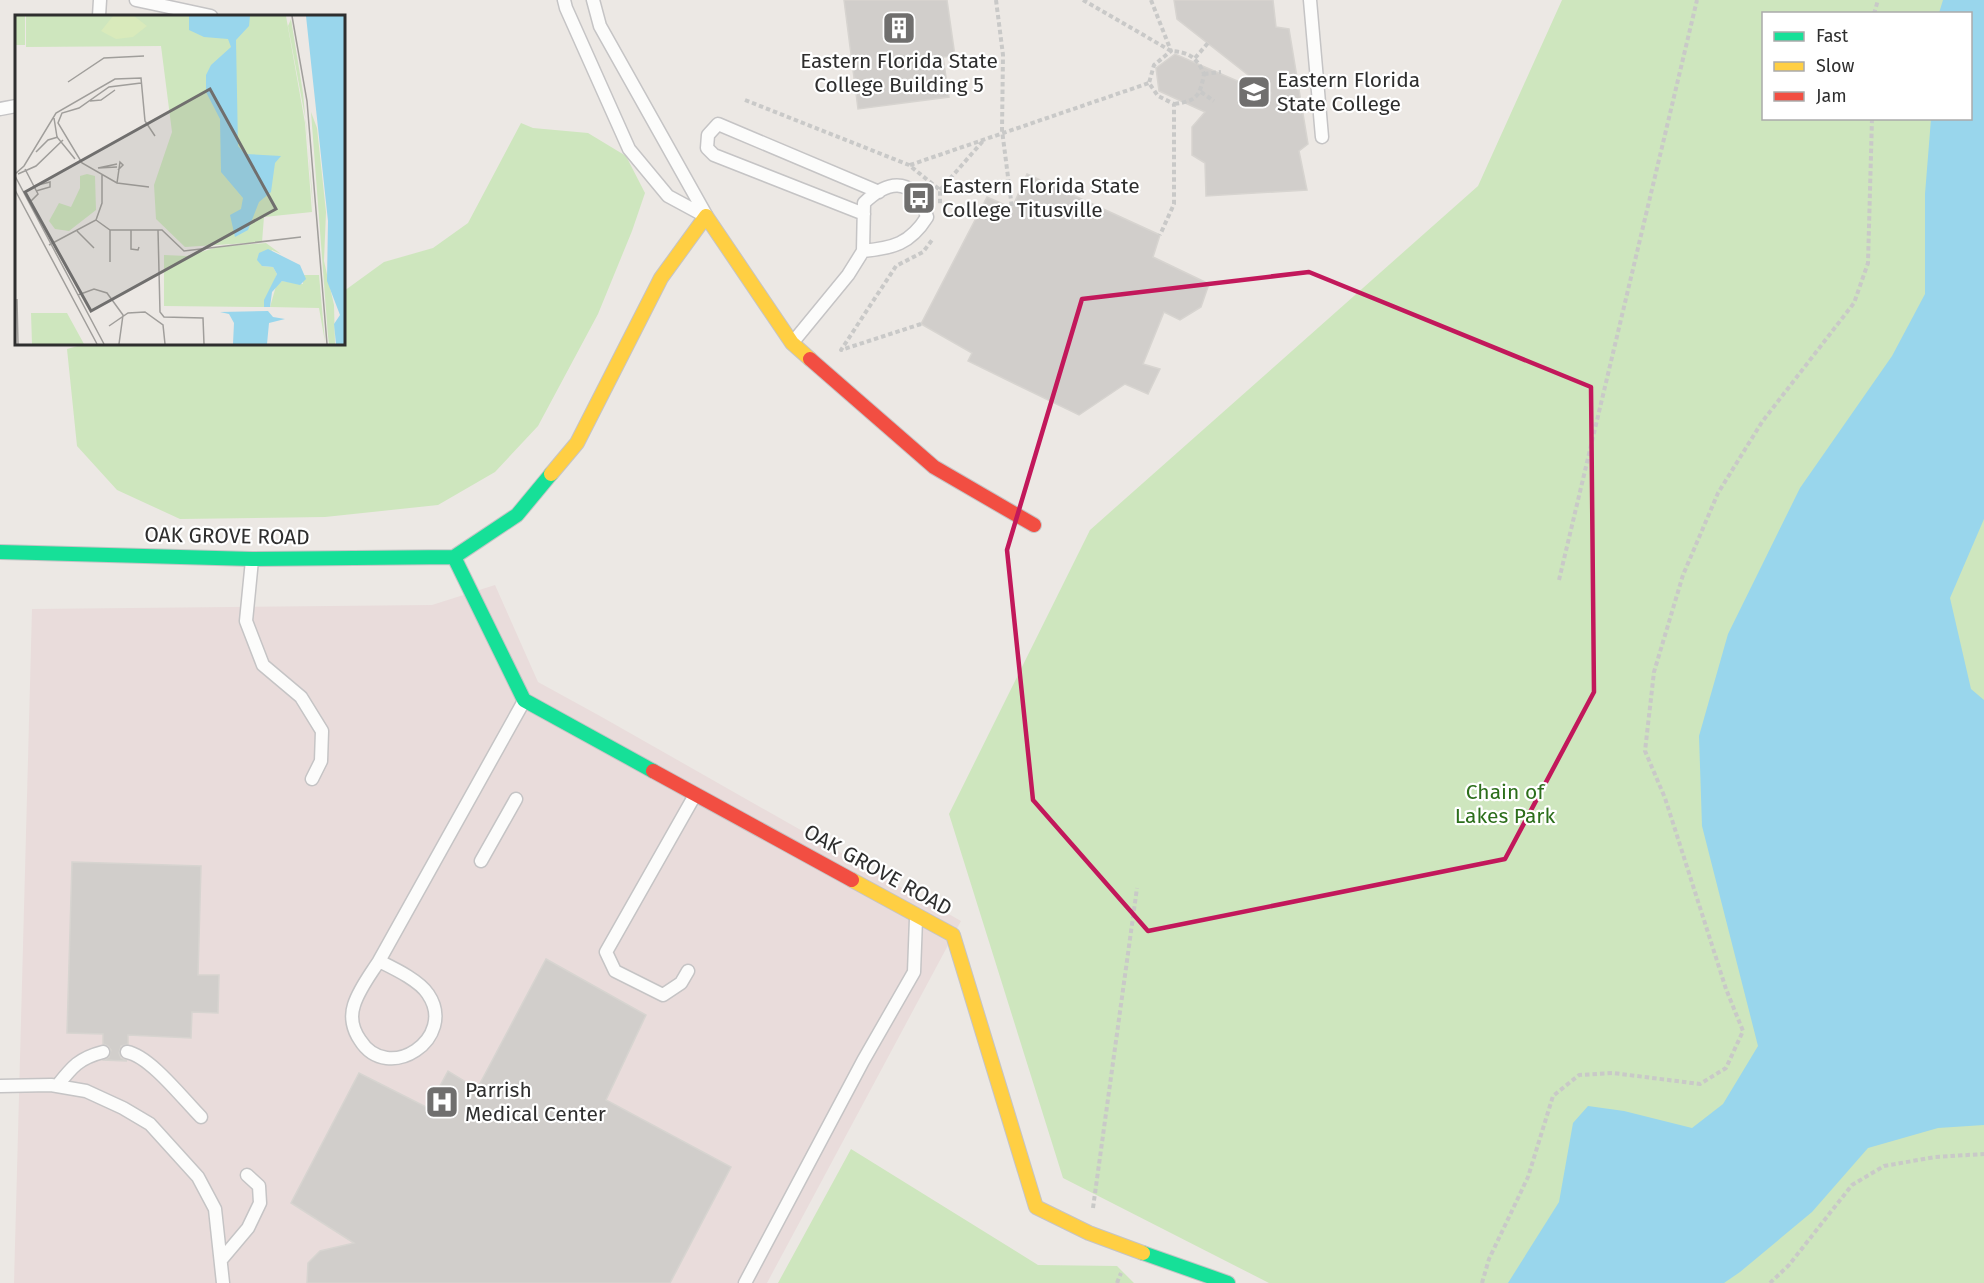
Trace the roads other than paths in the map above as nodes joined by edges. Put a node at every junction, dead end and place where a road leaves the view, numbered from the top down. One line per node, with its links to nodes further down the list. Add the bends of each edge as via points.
1 (100, 0): 6 (lane)
2 (136, 0): 7 (lane)
3 (564, 0): 13 (lane, via 630,148 668,196)
4 (593, 0): 13 (lane, via 600,26)
5 (1310, 0): 10 (lane)
6 (99, 15)
7 (206, 15)
8 (15, 106): 9 (lane)
9 (0, 109)
10 (1322, 137)
11 (879, 192): 12 (lane, via 864,202); 12 (lane, via 718,124 708,135 707,148 714,155); 14 (lane, via 896,184 910,188 923,203 927,217 906,241)
12 (864, 214): 14 (lane)
13 (706, 216): 15 (street); 18 (street, via 662,278 578,443 517,515)
14 (863, 251): 15 (lane)
15 (792, 343): 16 (street, via 934,468)
16 (1034, 525)
17 (0, 552): 19 (street, OAK GROVE ROAD)
18 (454, 557): 19 (street, OAK GROVE ROAD); 20 (street)
19 (252, 559): 21 (lane, via 246,621 262,665 300,697 322,731 321,761)
20 (524, 700): 22 (street, OAK GROVE ROAD); 26 (lane)
21 (312, 779)
22 (695, 794): 25 (street, OAK GROVE ROAD); 27 (lane, via 606,952 615,971 663,995 681,983)
23 (516, 799): 24 (lane)
24 (481, 861)
25 (916, 915): 36 (lane, via 914,972); 37 (street, OAK GROVE ROAD, via 953,935 1036,1207 1089,1233)
26 (378, 961): 26 (lane, via 353,1006 352,1020 363,1045 387,1058 401,1058 419,1049 432,1033 434,1006 419,984)
27 (688, 971)
28 (103, 1052): 31 (lane, via 86,1056)
29 (128, 1052): 32 (lane, via 149,1063)
30 (0, 1086): 31 (lane)
31 (57, 1086): 34 (lane, via 86,1091 150,1124 198,1177 215,1209)
32 (201, 1117)
33 (247, 1175): 34 (lane, via 259,1186 260,1203 248,1228)
34 (221, 1260): 35 (lane)
35 (223, 1283)
36 (745, 1283)
37 (1228, 1283)

